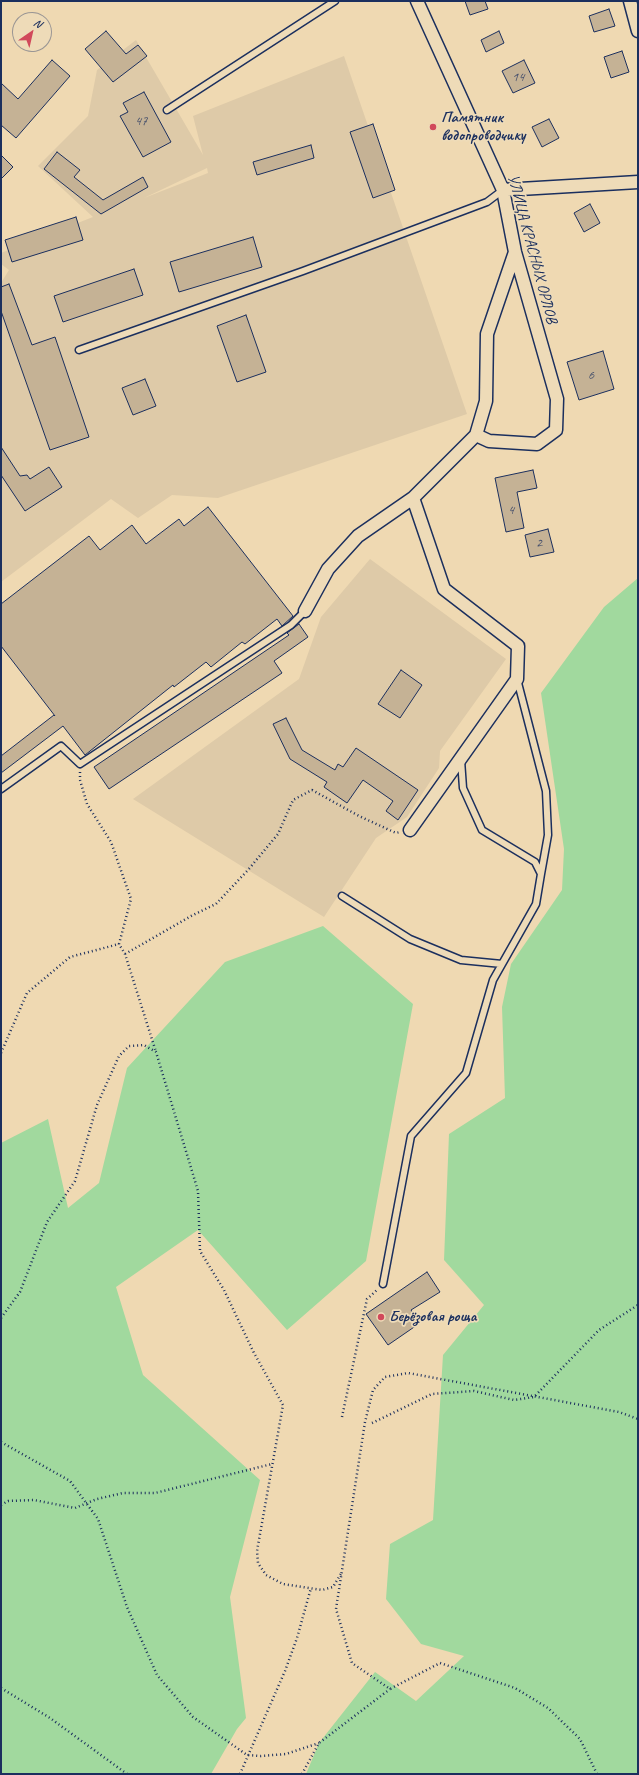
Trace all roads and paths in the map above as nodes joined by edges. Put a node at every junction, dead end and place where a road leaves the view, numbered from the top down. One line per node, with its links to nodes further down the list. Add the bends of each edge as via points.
1 (335, 1): 5 (lane)
2 (417, 1): 7 (street, УЛИЦА КРАСНЫХ ОРЛОВ)
3 (630, 1): 4 (street)
4 (638, 31)
5 (167, 110)
6 (638, 182): 7 (street)
7 (503, 190): 8 (street, УЛИЦА КРАСНЫХ ОРЛОВ); 9 (lane, via 487,202 303,271)
8 (515, 252): 10 (street, УЛИЦА КРАСНЫХ ОРЛОВ); 11 (street, via 487,334 486,401)
9 (79, 350)
10 (557, 398): 11 (lane, via 556,430 537,444 489,441)
11 (476, 436): 12 (street)
12 (413, 498): 13 (street, via 358,536 328,570); 14 (street, via 444,589 518,646)
13 (305, 611): 16 (lane, via 291,626)
14 (517, 679): 15 (street); 19 (lane, via 546,791 548,835)
15 (462, 757): 18 (street); 19 (lane, via 463,788 482,830 535,862)
16 (80, 764): 17 (lane, via 61,746); 21 (path, via 80,780 87,804 111,842 131,899)
17 (1, 789)
18 (410, 830): 22 (path, via 396,833 312,790 293,800 278,834 216,904)
19 (541, 874): 23 (lane, via 536,904)
20 (342, 896): 23 (lane, via 417,942 462,960)
21 (119, 944): 22 (path); 25 (path, via 70,957 27,992)
22 (125, 954): 24 (path)
23 (502, 964): 26 (lane, via 493,980 466,1073 412,1136)
24 (156, 1052): 28 (path, via 144,1045 129,1046 119,1056 97,1105 75,1181 47,1222 20,1292); 37 (path, via 198,1191 200,1251 224,1290 254,1353 283,1405 257,1551 258,1563 266,1575 283,1584)
25 (1, 1053)
26 (383, 1284): 30 (path, via 367,1299)
27 (638, 1305): 29 (path, via 599,1330)
28 (1, 1318)
29 (534, 1397): 31 (path, via 619,1412); 32 (path, via 514,1400 474,1391 432,1394); 36 (path, via 408,1374 385,1377 373,1390 365,1422)
30 (342, 1417)
31 (638, 1419)
32 (372, 1423)
33 (1, 1442): 41 (path, via 70,1481 98,1519 128,1607 157,1675 194,1717)
34 (272, 1464): 35 (path, via 155,1493 123,1493 97,1499 76,1508 34,1500 8,1501)
35 (1, 1505)
36 (342, 1572): 37 (path, via 333,1587 322,1590); 39 (path, via 336,1609 352,1663)
37 (311, 1588): 41 (path, via 300,1631 285,1671)
38 (1, 1688): 42 (path, via 50,1718)
39 (390, 1689): 40 (path); 45 (path, via 440,1663 515,1688 548,1708 580,1739)
40 (320, 1743): 41 (path, via 286,1754); 44 (path)
41 (248, 1755): 43 (path)
42 (127, 1774)
43 (240, 1774)
44 (302, 1774)
45 (597, 1774)

